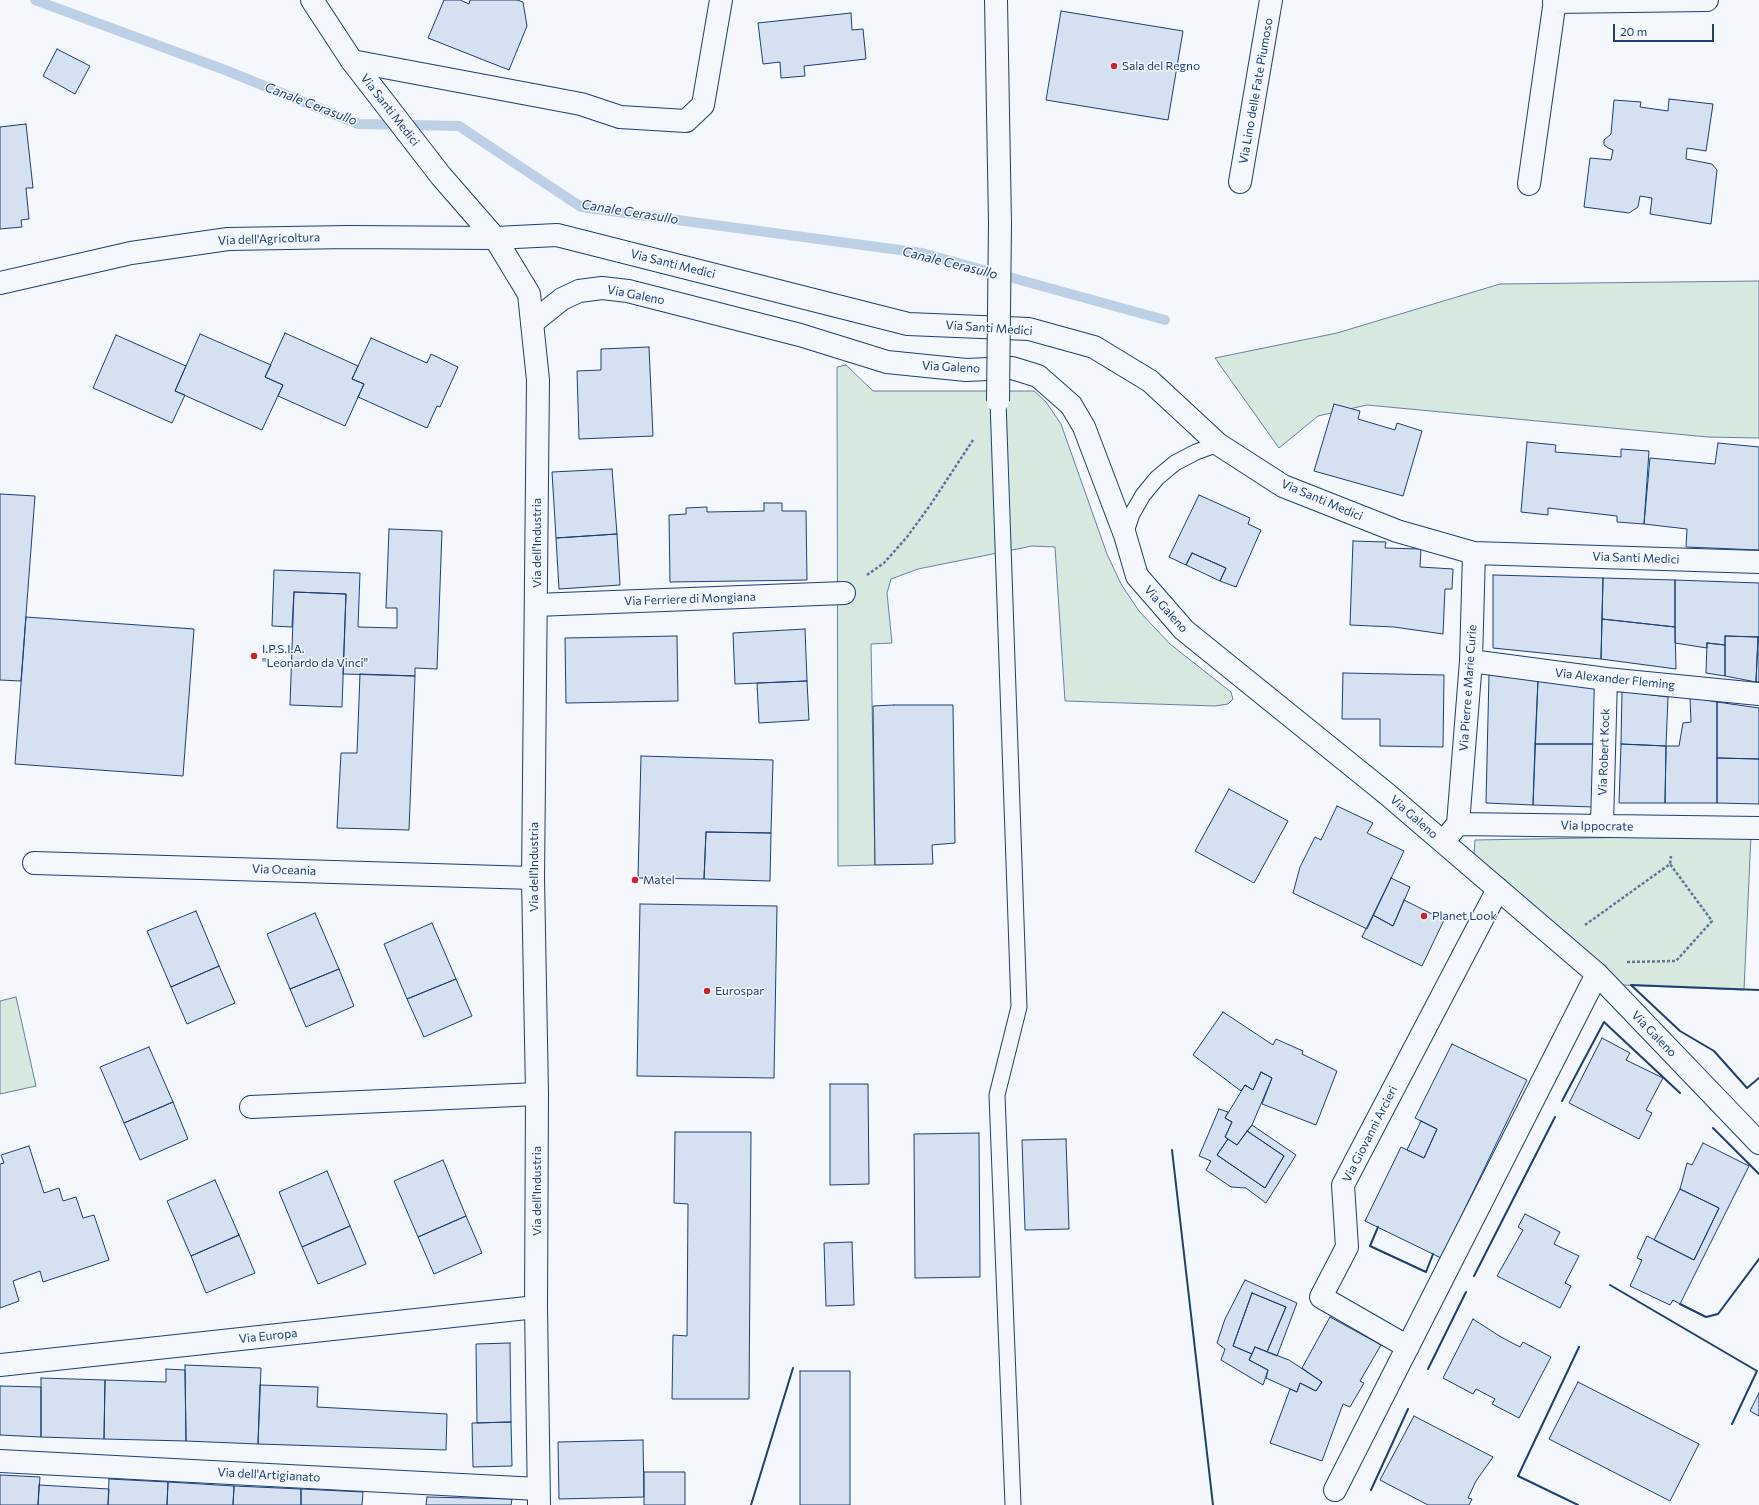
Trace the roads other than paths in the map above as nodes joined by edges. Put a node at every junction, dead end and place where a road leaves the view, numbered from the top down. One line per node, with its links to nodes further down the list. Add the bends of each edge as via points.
1 (312, 0): 7 (street, Via Santi Medici)
2 (721, 0): 7 (street, via 704,105 686,121 620,117 581,104)
3 (996, 0): 13 (street, bridge, via 1000,223)
4 (1271, 0): 8 (street, Via Lino delle Fate Piumoso)
5 (1707, 0): 6 (street)
6 (1554, 1): 9 (street)
7 (352, 61): 10 (street, Via Santi Medici, via 441,176)
8 (1240, 182)
9 (1529, 184)
10 (495, 238): 11 (street, Via dell'Agricoltura, via 228,239 131,253); 12 (street, Via dell'Industria, via 529,294); 14 (street, Via Santi Medici, via 557,235 908,324 1029,328 1094,347 1150,381)
11 (0, 283)
12 (532, 323): 15 (street, Via Galeno, via 562,299 579,291 602,288 628,291 800,335 888,362 966,370 1012,368 1038,376 1071,405 1084,426); 19 (street, Via dell'Industria, via 538,380)
13 (998, 400): 40 (lane, via 1019,1007 997,1095)
14 (1218, 444): 15 (lane, via 1182,459 1157,478 1132,514); 16 (street, Via Santi Medici, via 1282,486 1397,531)
15 (1125, 535): 26 (street, Via Galeno, via 1137,576 1184,630)
16 (1474, 553): 17 (street, Via Santi Medici); 20 (street, Via Pierre e Marie Curie)
17 (1759, 562)
18 (844, 592): 19 (street, Via Ferriere di Mongiana)
19 (536, 605): 28 (street, Via dell'Industria)
20 (1472, 661): 21 (street, Via Alexander Fleming); 23 (street, Via Pierre e Marie Curie)
21 (1606, 679): 22 (street, Via Alexander Fleming); 24 (street, Via Robert Kock)
22 (1759, 694)
23 (1458, 824): 24 (street, Via Ippocrate); 26 (street)
24 (1602, 825): 25 (street, Via Ippocrate)
25 (1759, 828)
26 (1443, 842): 29 (street, Via Galeno)
27 (34, 863): 28 (street, Via Oceania)
28 (533, 878): 31 (street, Via dell'Industria)
29 (1498, 890): 30 (street, Via Galeno); 35 (street, Via Giovanni Arcieri, via 1343,1185 1347,1247 1321,1297)
30 (1597, 974): 33 (street, Via Galeno); 35 (street)
31 (537, 1094): 32 (street); 34 (street, Via dell'Industria)
32 (251, 1107)
33 (1759, 1143)
34 (536, 1307): 36 (street, Via Europa); 39 (street, Via dell'Industria)
35 (1408, 1346): 38 (street)
36 (0, 1365)
37 (0, 1461): 39 (street, Via dell'Artigianato)
38 (1335, 1490)
39 (539, 1497)
40 (1013, 1505)

